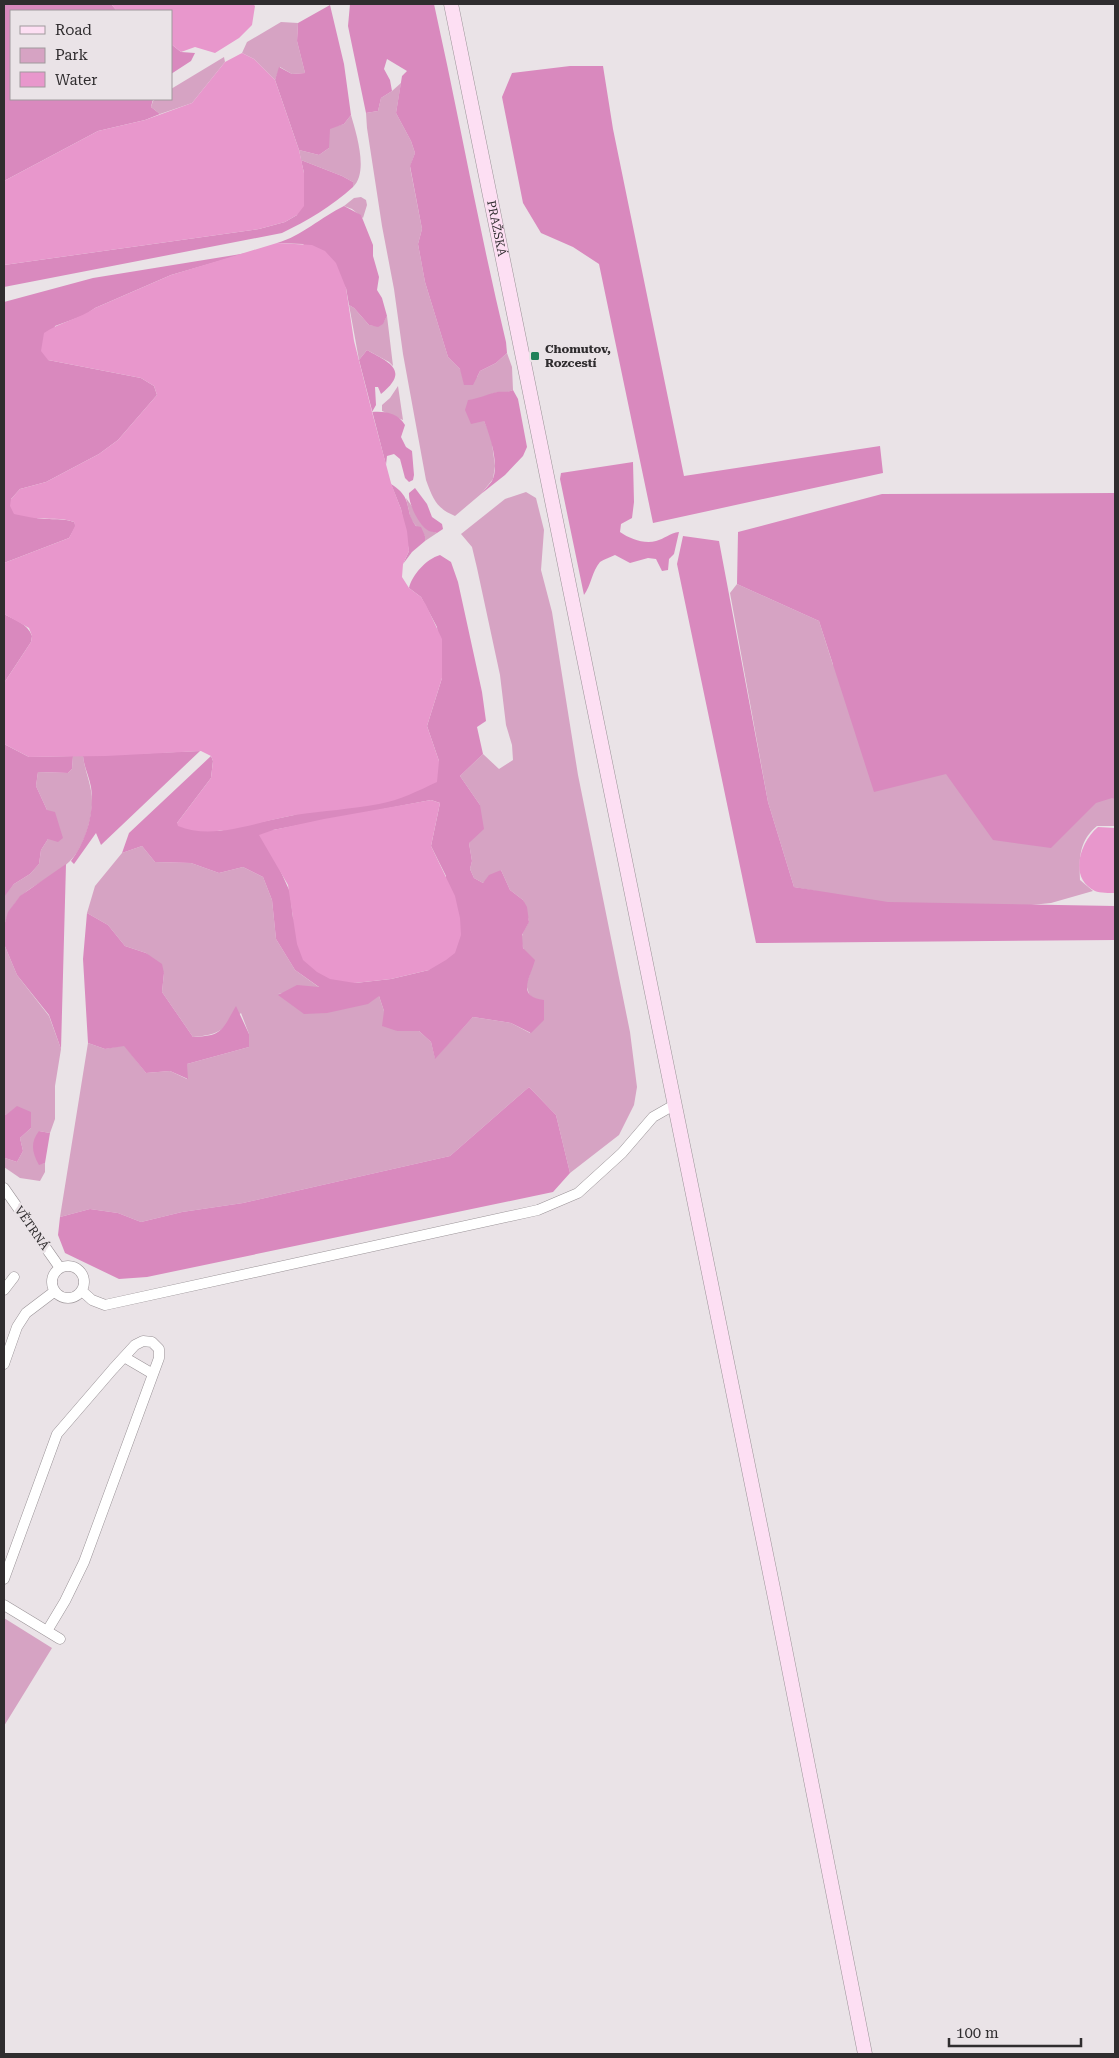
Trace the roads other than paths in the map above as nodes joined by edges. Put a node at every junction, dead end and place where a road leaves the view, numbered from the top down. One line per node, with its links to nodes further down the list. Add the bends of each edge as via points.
1 (451, 4): 2 (main road, PRAŽSKÁ)
2 (674, 1105): 8 (street, via 653,1117 622,1153 578,1193 538,1210 105,1305); 16 (main road, PRAŽSKÁ)
3 (4, 1188): 4 (street, VĚTRNÁ)
4 (60, 1268): 7 (street, via 52,1279); 8 (street, via 73,1266 79,1270 84,1277)
5 (14, 1277): 6 (street)
6 (4, 1290)
7 (55, 1291): 8 (street, via 66,1298); 10 (street, via 26,1313 17,1327)
8 (82, 1291)
9 (124, 1357): 11 (street); 11 (street, via 139,1342 152,1342 160,1354); 12 (street, via 57,1434)
10 (4, 1364)
11 (154, 1374): 14 (street, via 84,1562)
12 (4, 1579)
13 (4, 1605): 14 (street)
14 (47, 1631): 15 (street)
15 (60, 1639)
16 (865, 2054)

